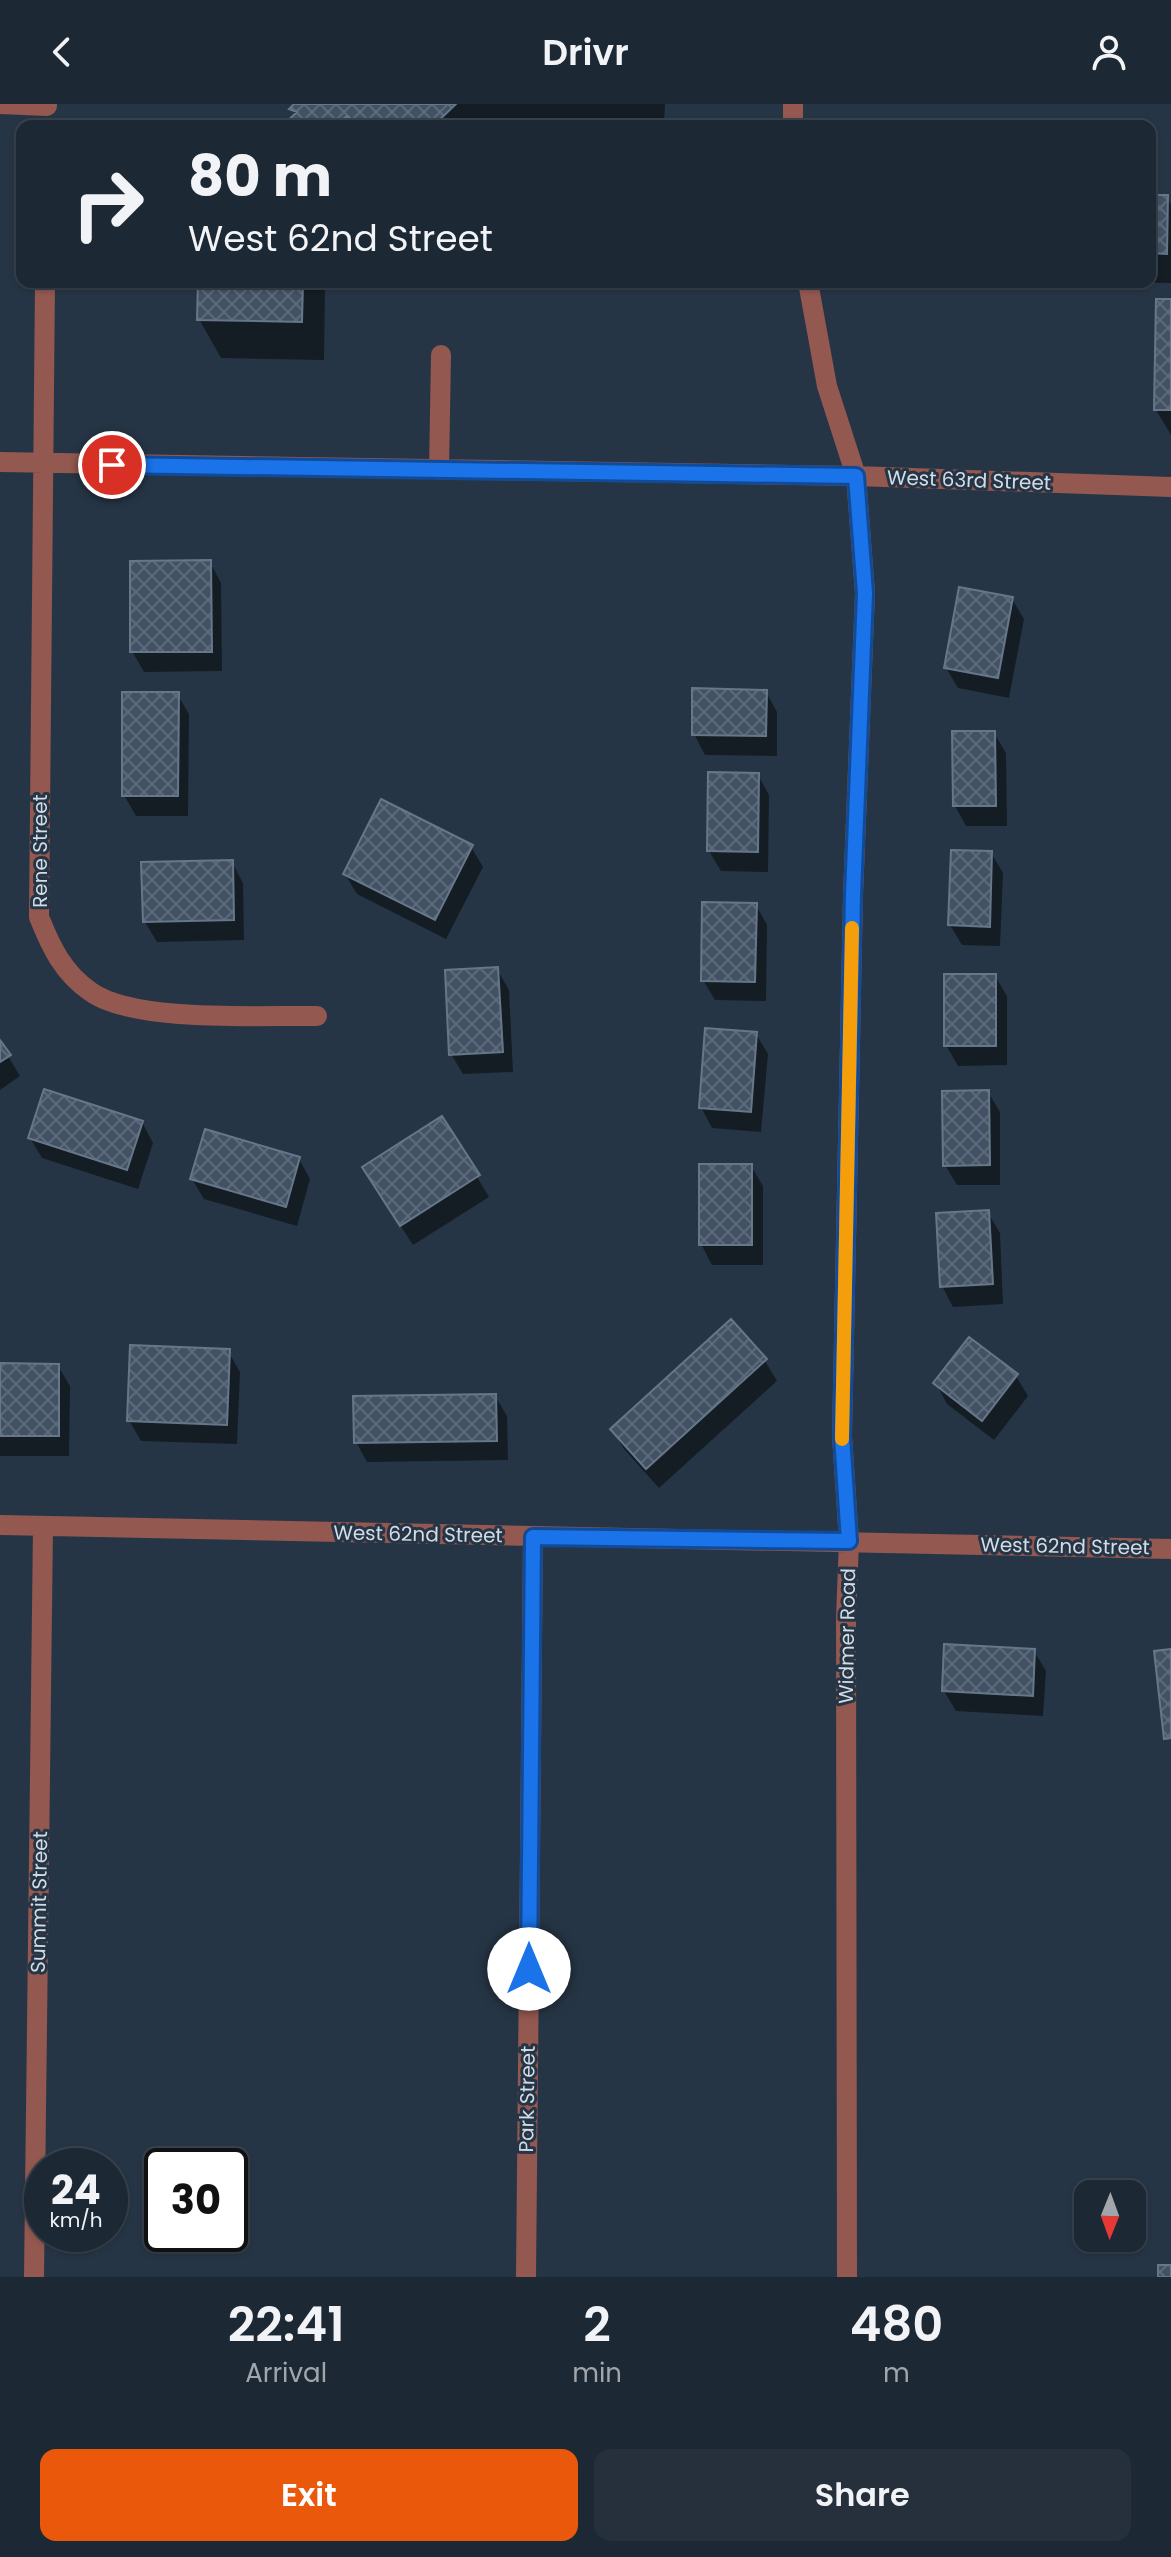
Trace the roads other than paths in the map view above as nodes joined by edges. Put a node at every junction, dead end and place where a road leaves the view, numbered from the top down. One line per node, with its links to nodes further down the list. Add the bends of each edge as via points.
1 (0, 104): 2 (street)
2 (48, 112)
3 (45, 288): 7 (street, Rene Street)
4 (809, 288): 9 (street, Widmer Road, via 827,386)
5 (441, 355): 8 (street)
6 (0, 462): 7 (street, West 63rd Street)
7 (42, 463): 8 (street, West 63rd Street); 11 (street, Rene Street, via 39,917 54,955 91,992 126,1008)
8 (439, 470): 9 (street, West 63rd Street)
9 (856, 476): 10 (street, West 63rd Street); 15 (street, Widmer Road, via 865,593 842,1436)
10 (1171, 487)
11 (317, 1016)
12 (0, 1525): 13 (street, West 62nd Street)
13 (43, 1526): 14 (street, West 62nd Street); 17 (street, Summit Street)
14 (533, 1537): 15 (street, West 62nd Street); 18 (street, Park Street)
15 (849, 1541): 16 (street, West 62nd Street); 19 (street, Widmer Road)
16 (1171, 1549)
17 (34, 2277)
18 (526, 2277)
19 (847, 2277)

